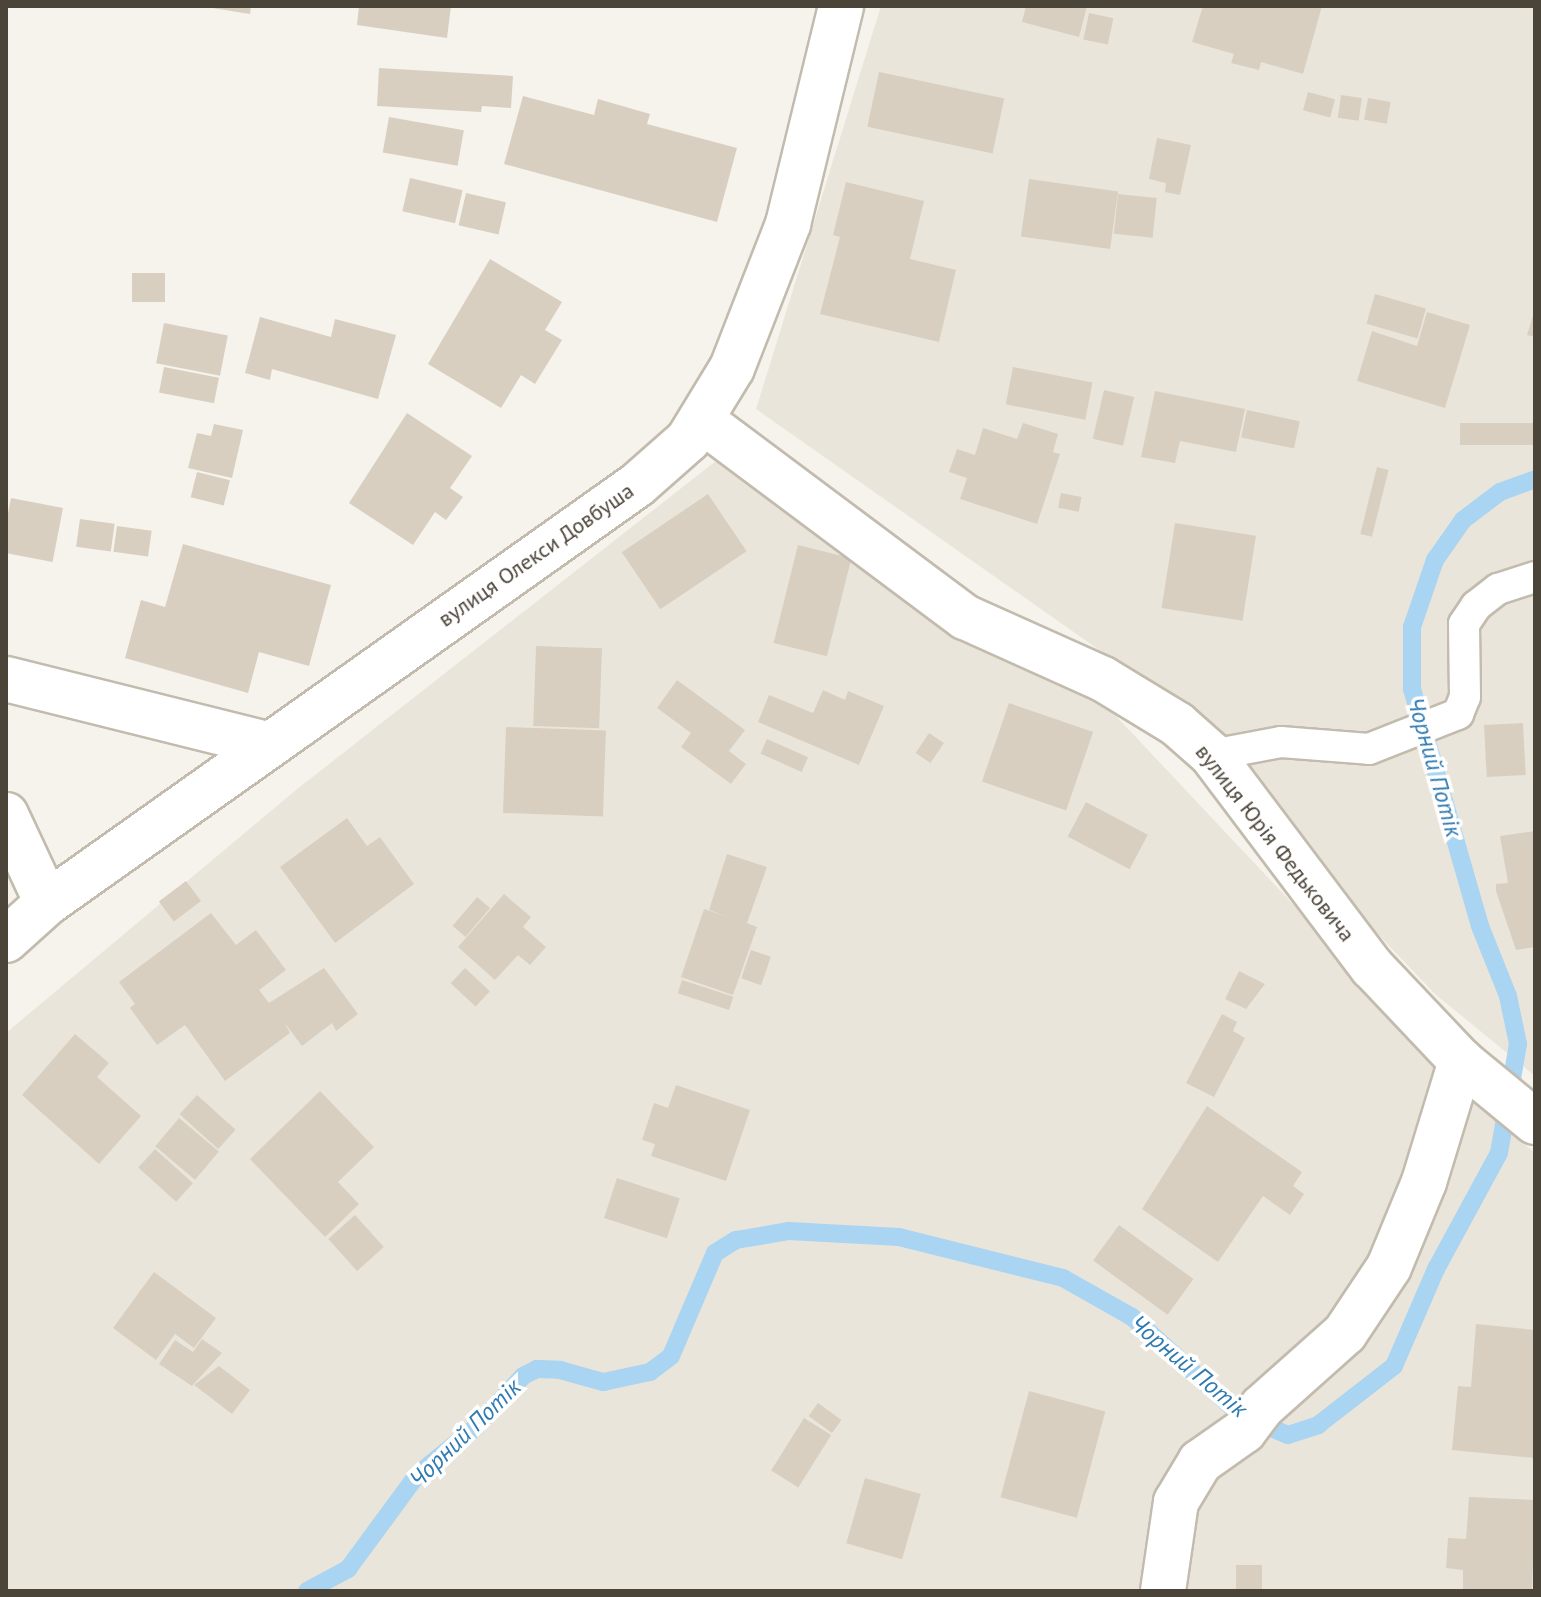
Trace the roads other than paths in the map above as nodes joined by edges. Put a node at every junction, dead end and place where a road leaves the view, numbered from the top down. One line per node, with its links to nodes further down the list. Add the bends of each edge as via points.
1 (841, 6): 2 (street, вулиця Олекси Довбуша, via 788,224 732,368)
2 (704, 422): 5 (street, вулиця Олекси Довбуша, via 637,485); 6 (street, вулиця Юрія Федьковича, via 965,617 1147,701)
3 (1535, 577): 6 (lane, via 1498,589 1464,624 1465,697 1463,709 1454,716 1369,749 1250,744)
4 (6, 679): 5 (street)
5 (267, 744): 8 (street, вулиця Олекси Довбуша)
6 (1212, 755): 10 (street, вулиця Юрія Федьковича, via 1363,956)
7 (6, 815): 8 (street)
8 (47, 903): 9 (street, вулиця Олекси Довбуша)
9 (6, 940)
10 (1461, 1061): 11 (street, вулиця Юрія Федьковича); 12 (street, via 1424,1182 1389,1267 1345,1333 1200,1462 1176,1502)
11 (1520, 1109)
12 (1163, 1591)

